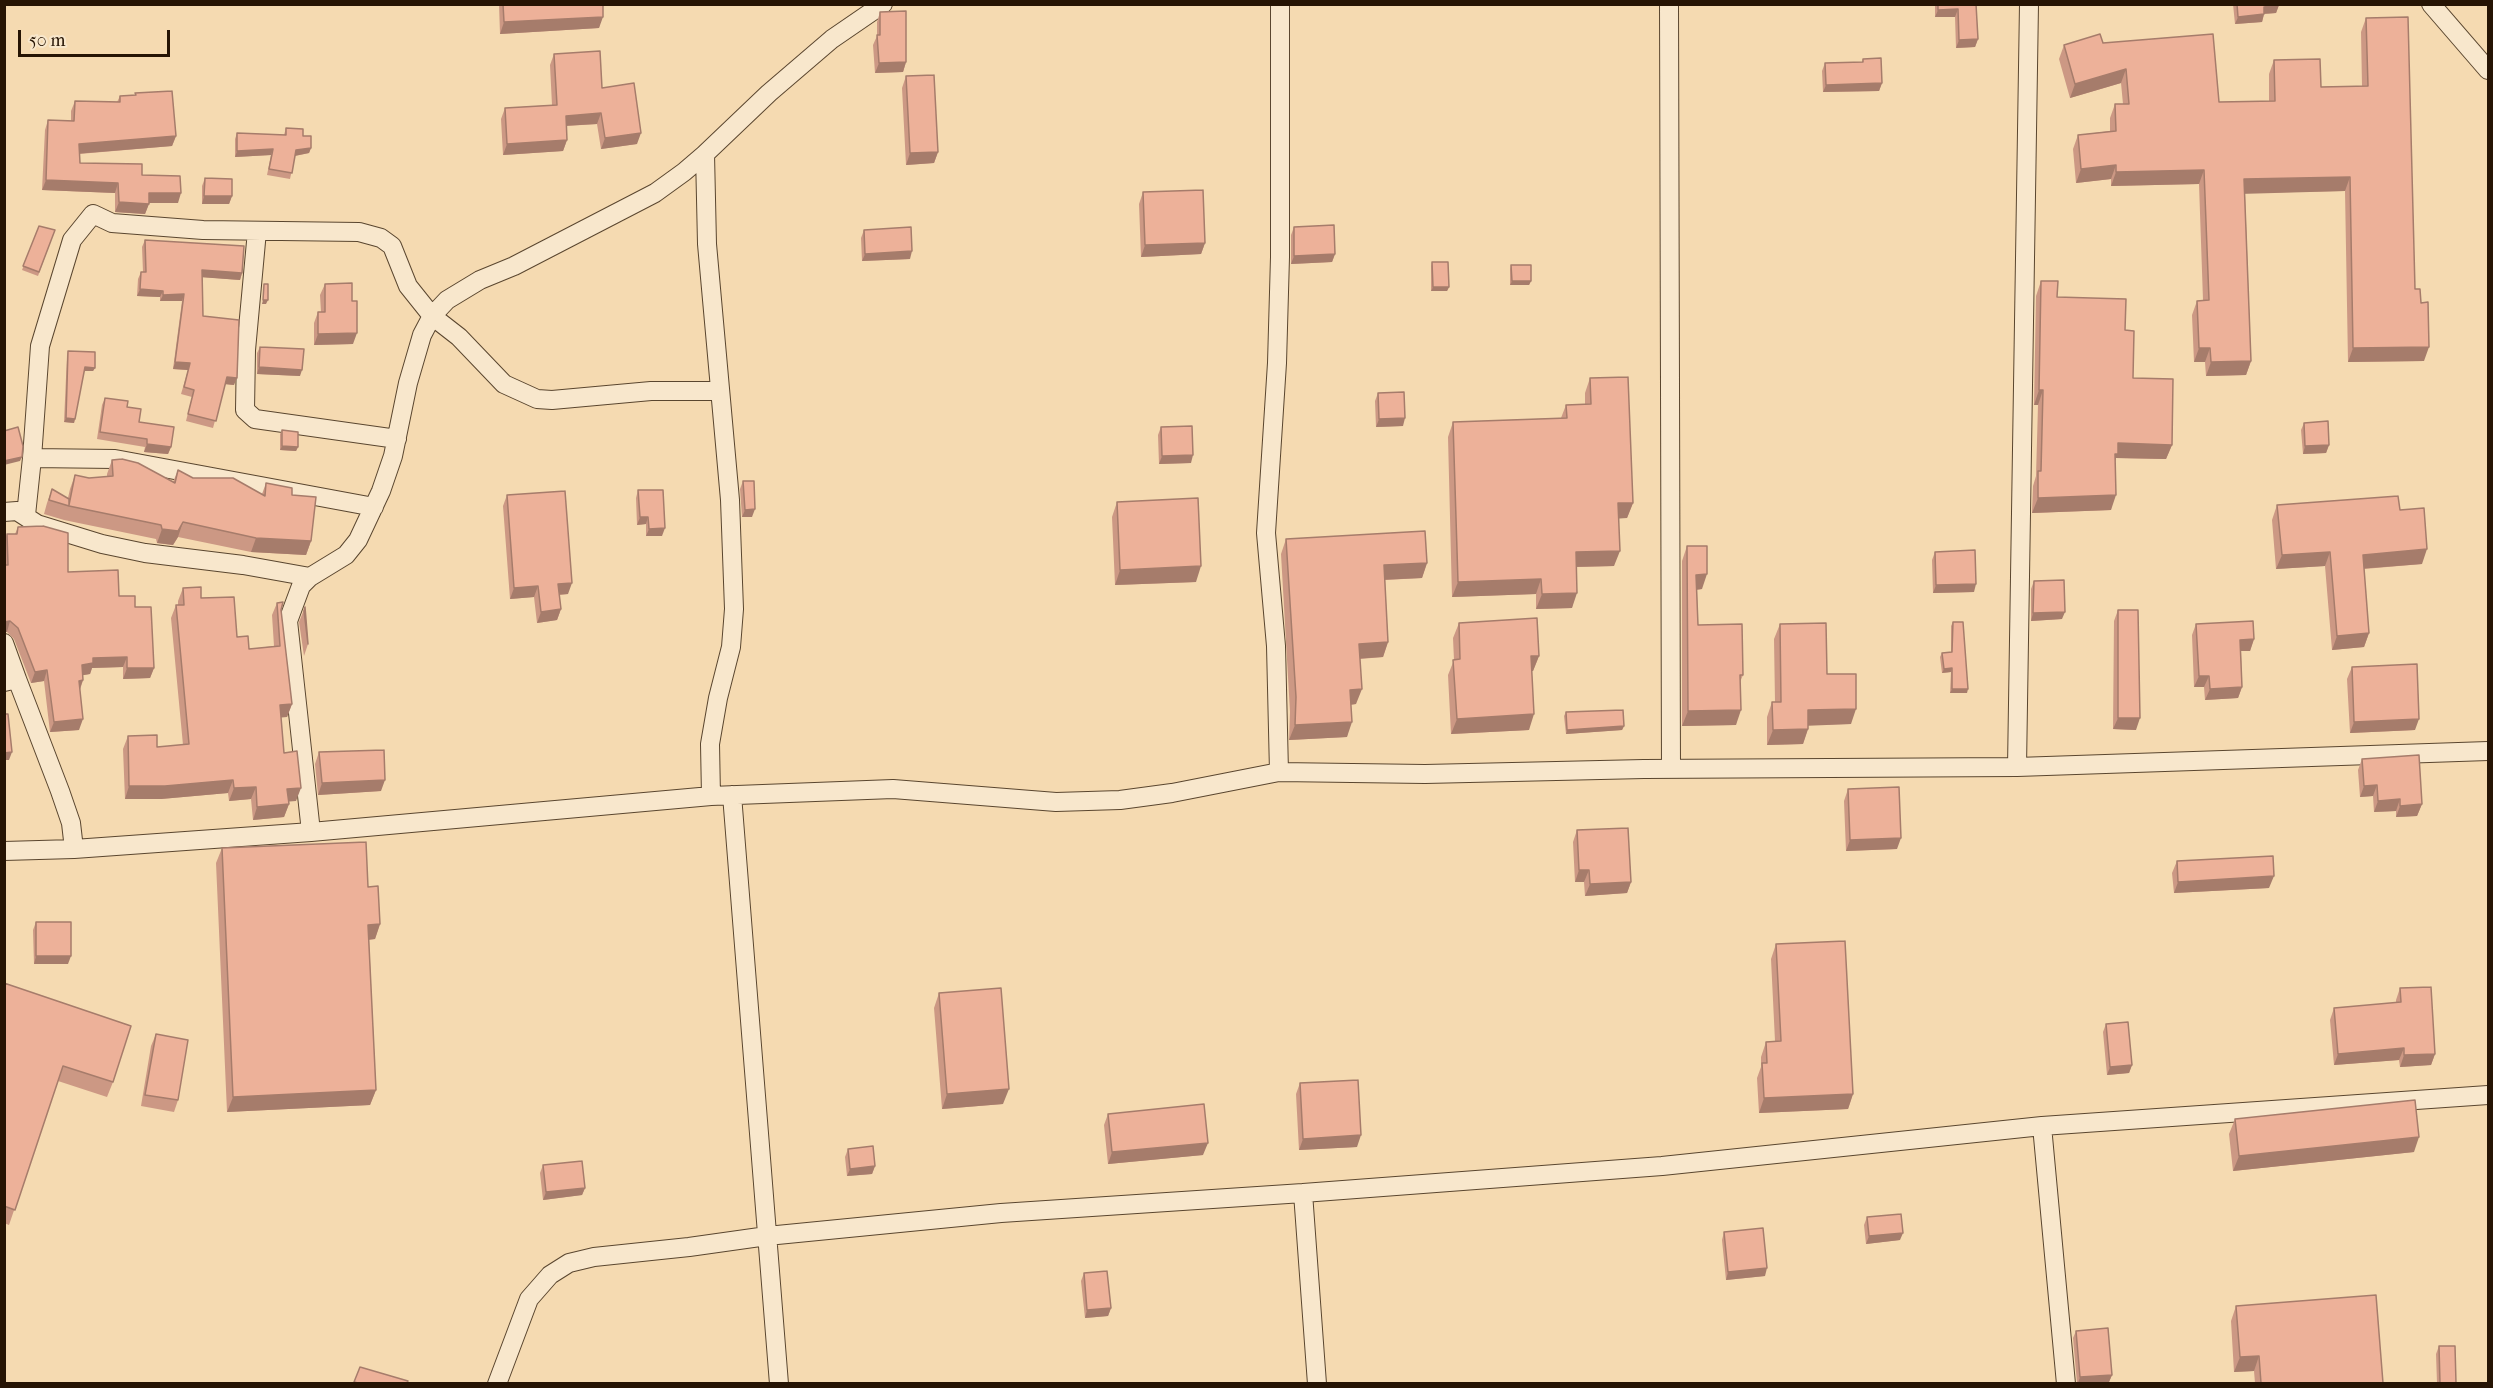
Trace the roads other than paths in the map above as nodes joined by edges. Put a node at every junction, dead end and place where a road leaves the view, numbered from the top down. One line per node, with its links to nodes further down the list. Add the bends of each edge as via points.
1 (883, 4): 7 (street, via 832,39)
2 (1280, 4): 22 (street, via 1277,363 1266,533 1276,646)
3 (1669, 4): 21 (street)
4 (2029, 4): 20 (street)
5 (2431, 4): 6 (street)
6 (2488, 70)
7 (705, 154): 9 (street, via 655,193 480,280 447,300); 10 (street, via 707,244)
8 (257, 231): 9 (street, via 359,232 381,238 392,246 408,285); 11 (street, via 246,350 245,410 255,419); 12 (street, via 112,223 93,214 72,240 40,346)
9 (432, 316): 10 (street, via 459,337 504,384 537,399 651,391); 11 (street, via 422,335 408,383)
10 (720, 391): 24 (street, via 734,609 731,647 710,744)
11 (397, 440): 13 (street)
12 (32, 458): 13 (street, via 115,459); 15 (street)
13 (374, 507): 16 (street, via 346,555)
14 (4, 512): 15 (street)
15 (26, 515): 16 (street, via 37,524 102,544)
16 (310, 577): 25 (street, via 301,586 288,621)
17 (4, 643): 18 (street)
18 (11, 681): 26 (street, via 60,791 71,823)
19 (2488, 752): 20 (street)
20 (2017, 767): 21 (street)
21 (1671, 769): 22 (street, via 1425,774)
22 (1279, 772): 23 (street, via 1120,800 1056,802 893,789)
23 (732, 795): 24 (street); 31 (street)
24 (711, 796): 25 (street)
25 (311, 832): 26 (street)
26 (74, 849): 27 (street)
27 (4, 850)
28 (2488, 1095): 29 (street)
29 (2042, 1126): 30 (street, via 1662,1166); 35 (street)
30 (1303, 1193): 31 (street, via 1001,1214); 34 (street)
31 (767, 1236): 32 (street, via 569,1263 550,1275 529,1299); 33 (street)
32 (497, 1383)
33 (779, 1383)
34 (1317, 1383)
35 (2066, 1383)

